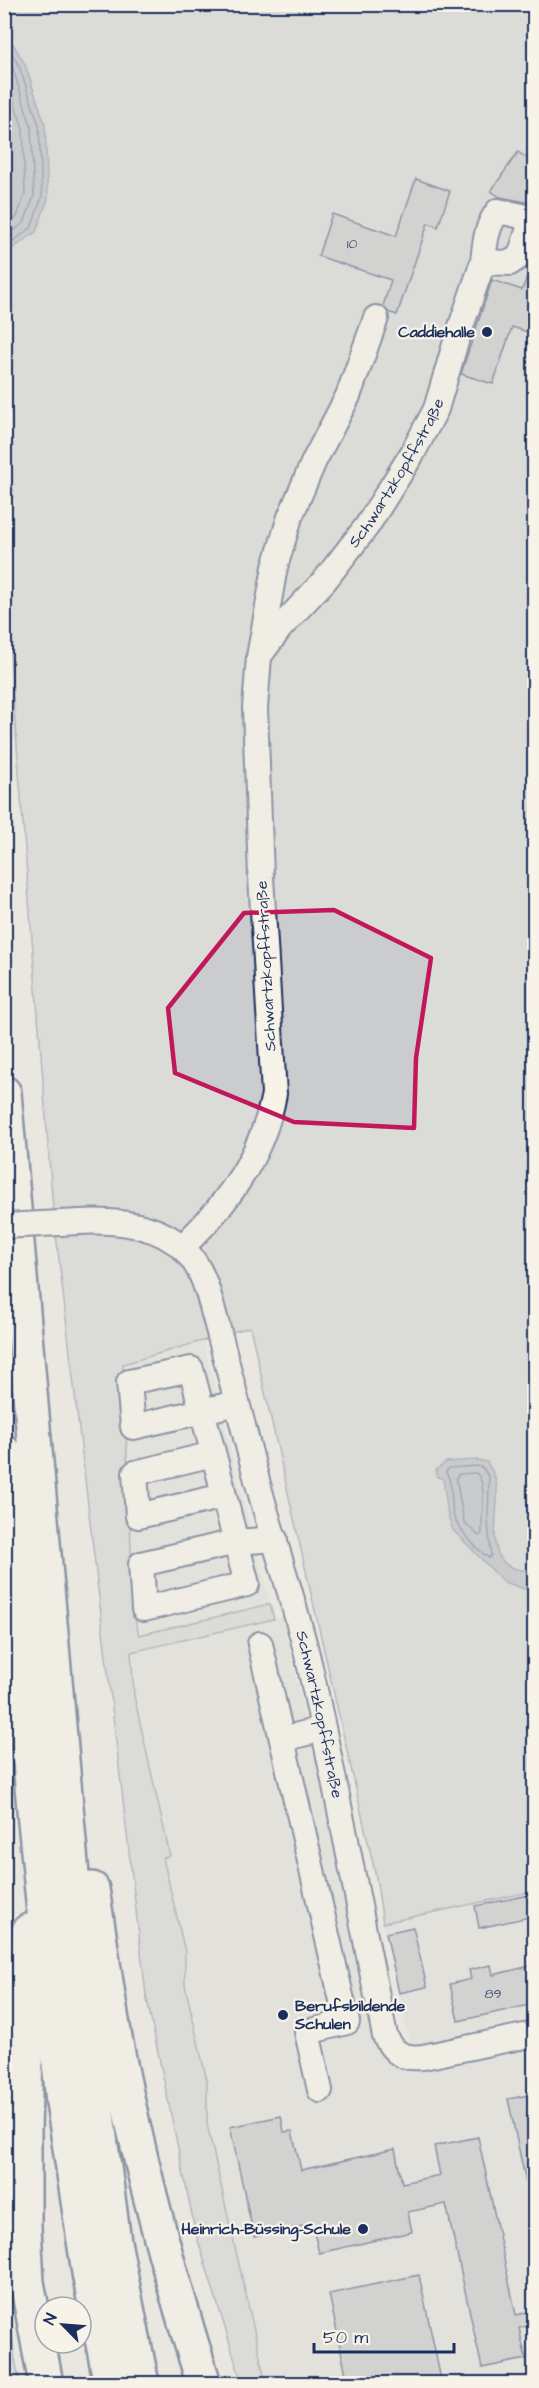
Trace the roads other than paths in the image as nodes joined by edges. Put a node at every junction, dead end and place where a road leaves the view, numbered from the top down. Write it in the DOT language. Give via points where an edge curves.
graph roads {
  1 [pos="483,262"];
  2 [pos="376,318"];
  3 [pos="259,657"];
  4 [pos="4,1094"];
  5 [pos="4,1226"];
  6 [pos="182,1247"];
  7 [pos="237,1403"];
  8 [pos="4,1452"];
  9 [pos="213,1454"];
  10 [pos="224,1496"];
  11 [pos="275,1539"];
  12 [pos="260,1644"];
  13 [pos="322,1729"];
  14 [pos="282,1739"];
  15 [pos="61,1757"];
  16 [pos="35,1821"];
  17 [pos="534,2034"];
  18 [pos="320,2090"];
  19 [pos="46,2384"];
  20 [pos="111,2384"];
  21 [pos="142,2384"];
  22 [pos="204,2384"];
  1 -- 3 [label="street, Schwartzkopffstraße" via="436,409 412,454 368,526"];
  2 -- 3 [label="street, Schwartzkopffstraße" via="348,396 290,517 275,567"];
  3 -- 6 [label="street, Schwartzkopffstraße" via="256,730 261,877 274,1094 270,1116 247,1167 215,1214"];
  4 -- 15 [label="highway"];
  5 -- 6 [label="street, Schwartzkopffstraße, bridge" via="118,1221 155,1230"];
  6 -- 7 [label="street, Schwartzkopffstraße" via="194,1260 204,1282"];
  7 -- 9 [label="street" via="202,1411"];
  7 -- 11 [label="street, Schwartzkopffstraße"];
  8 -- 16 [label="highway"];
  9 -- 10 [label="street"];
  9 -- 10 [label="street" via="135,1473 138,1516"];
  10 -- 11 [label="street" via="236,1542"];
  11 -- 13 [label="street, Schwartzkopffstraße" via="290,1586"];
  12 -- 14 [label="street"];
  13 -- 14 [label="street"];
  13 -- 17 [label="street, Schwartzkopffstraße" via="391,2050 409,2059 423,2058"];
  14 -- 18 [label="street" via="347,2022 307,2032"];
  15 -- 21 [label="highway" via="89,2059 114,2242"];
  15 -- 22 [label="highway" via="85,1839 115,2037 146,2180"];
  16 -- 19 [label="highway" via="28,1953 24,2227 27,2282"];
  16 -- 20 [label="highway" via="63,2102 89,2274"];
}
